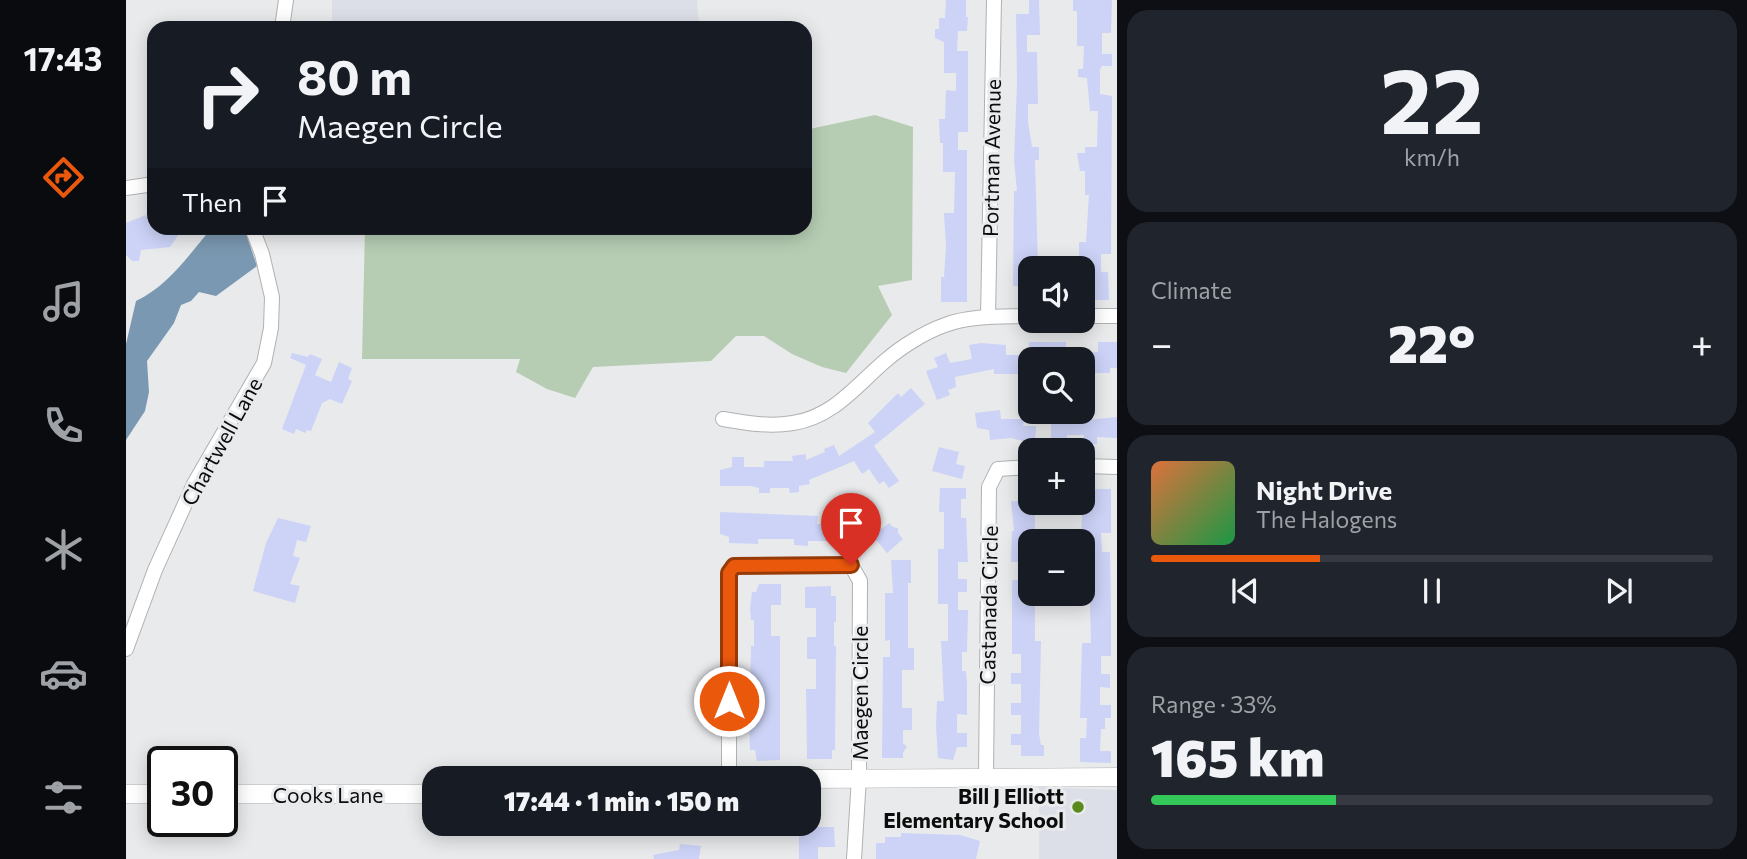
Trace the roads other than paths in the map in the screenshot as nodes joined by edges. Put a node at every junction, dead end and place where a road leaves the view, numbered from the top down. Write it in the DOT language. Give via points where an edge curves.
graph roads {
  1 [pos="286,0"];
  2 [pos="994,0"];
  3 [pos="283,21"];
  4 [pos="147,185"];
  5 [pos="126,188"];
  6 [pos="255,235"];
  7 [pos="1018,316"];
  8 [pos="1095,316"];
  9 [pos="1117,316"];
  10 [pos="988,317"];
  11 [pos="723,419"];
  12 [pos="1095,467"];
  13 [pos="1117,467"];
  14 [pos="1018,468"];
  15 [pos="126,649"];
  16 [pos="729,766"];
  17 [pos="986,776"];
  18 [pos="1117,777"];
  19 [pos="859,778"];
  20 [pos="821,779"];
  21 [pos="126,794"];
  22 [pos="147,794"];
  23 [pos="238,794"];
  24 [pos="422,794"];
  25 [pos="853,859"];
  1 -- 3 [label="street"];
  2 -- 10 [label="street, Portman Avenue"];
  4 -- 5 [label="street"];
  6 -- 15 [label="street, Chartwell Lane" via="272,297 264,363 194,484"];
  7 -- 10 [label="street"];
  8 -- 9 [label="street"];
  10 -- 11 [label="street" via="946,324 918,338 886,360 843,401 814,417 759,425"];
  12 -- 13 [label="street"];
  14 -- 17 [label="street, Castanada Circle" via="998,469 989,487"];
  16 -- 19 [label="street, Maegen Circle" via="729,573 734,566 851,565 860,581"];
  17 -- 18 [label="main road"];
  17 -- 19 [label="main road"];
  19 -- 20 [label="main road"];
  19 -- 25 [label="street"];
  21 -- 22 [label="main road"];
  23 -- 24 [label="main road, Cooks Lane"];
}
